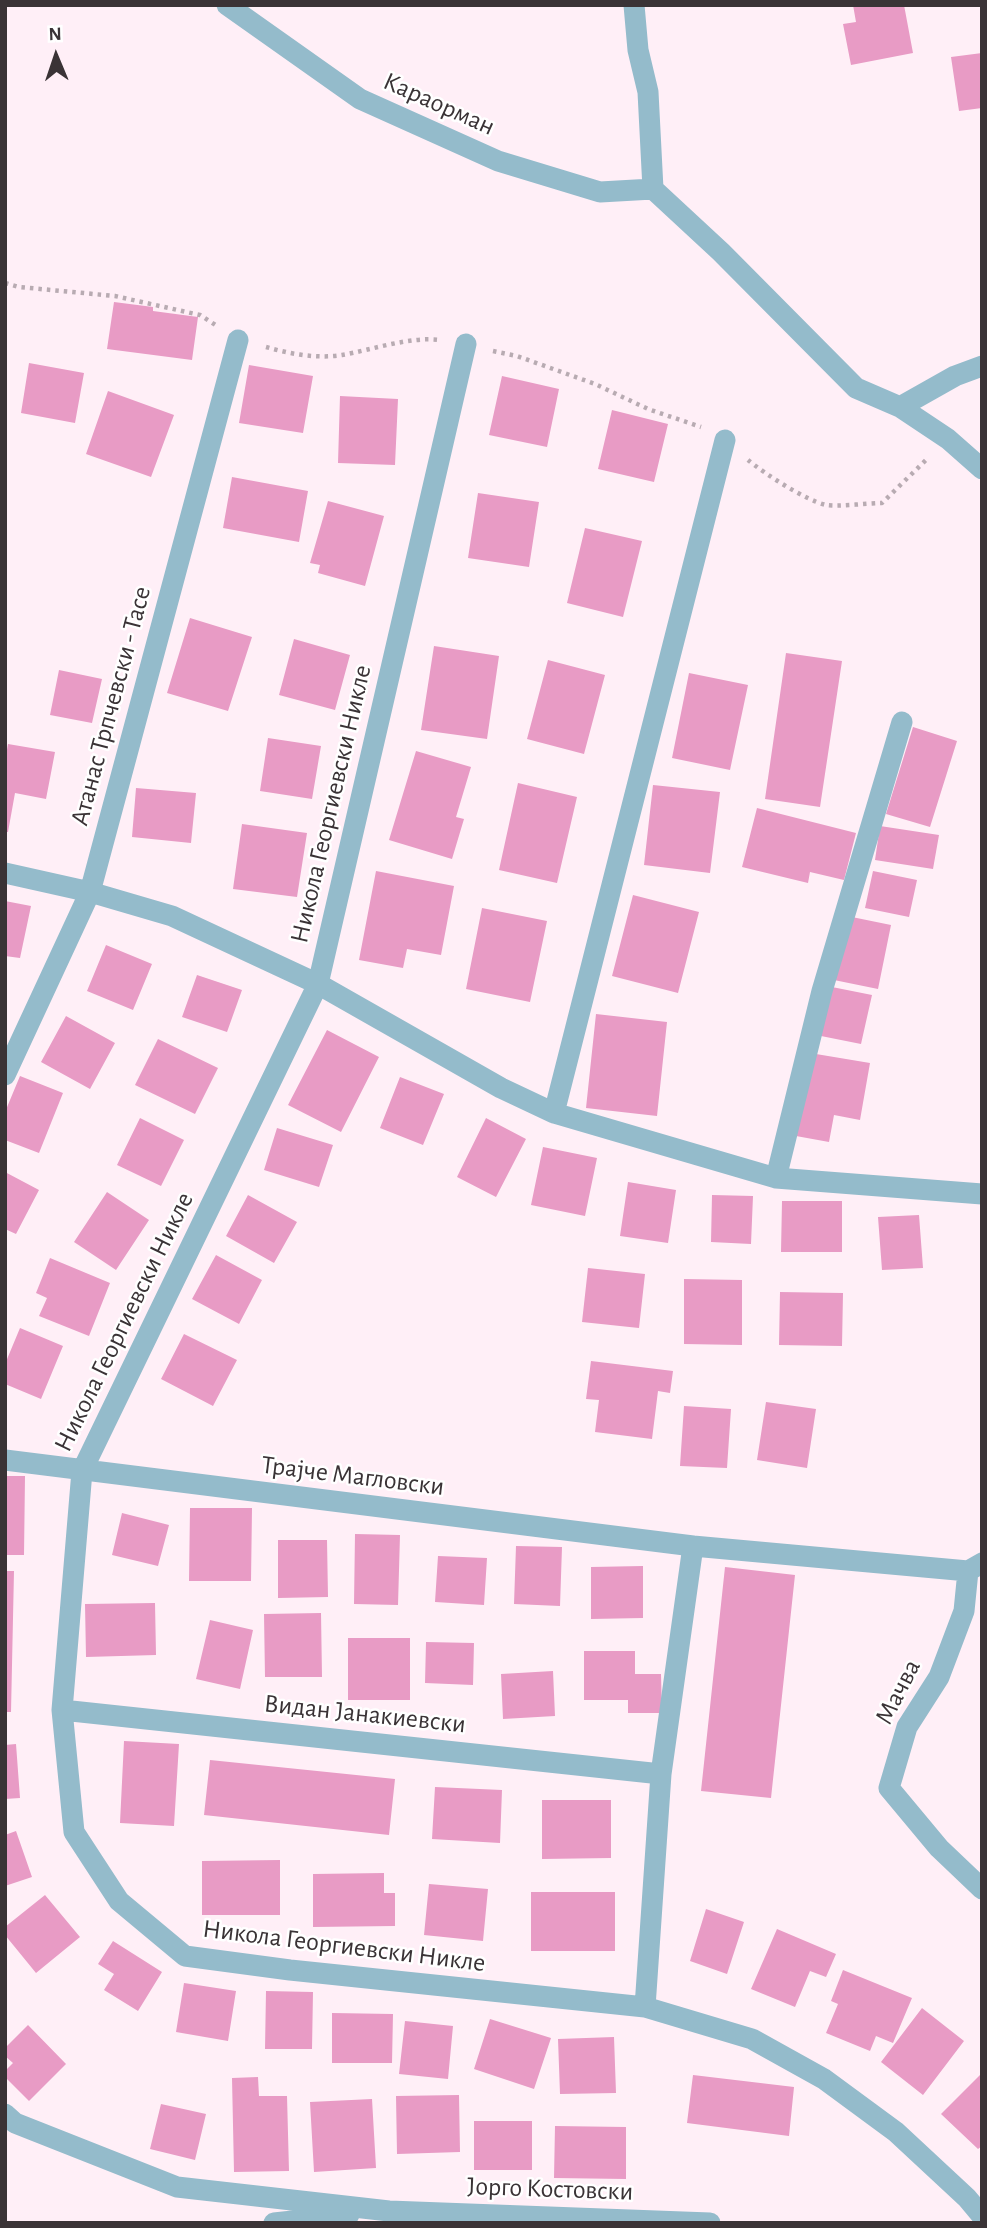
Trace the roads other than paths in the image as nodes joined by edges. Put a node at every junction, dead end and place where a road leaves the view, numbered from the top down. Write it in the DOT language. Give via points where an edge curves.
graph roads {
  1 [pos="228,5"];
  2 [pos="635,5"];
  3 [pos="653,189"];
  4 [pos="238,340"];
  5 [pos="466,344"];
  6 [pos="982,366"];
  7 [pos="900,407"];
  8 [pos="725,440"];
  9 [pos="982,469"];
  10 [pos="902,722"];
  11 [pos="5,873"];
  12 [pos="90,892"];
  13 [pos="318,984"];
  14 [pos="5,1075"];
  15 [pos="554,1113"];
  16 [pos="776,1178"];
  17 [pos="982,1194"];
  18 [pos="5,1460"];
  19 [pos="82,1471"];
  20 [pos="693,1546"];
  21 [pos="975,1567"];
  22 [pos="62,1710"];
  23 [pos="662,1774"];
  24 [pos="982,1889"];
  25 [pos="645,2007"];
  26 [pos="5,2114"];
  27 [pos="389,2211"];
  28 [pos="982,2216"];
  29 [pos="274,2223"];
  30 [pos="710,2223"];
  1 -- 3 [label="street, Караорман" via="360,99 498,161 600,192"];
  2 -- 3 [label="street" via="638,50 648,92"];
  3 -- 7 [label="street" via="856,388"];
  4 -- 12 [label="street, Атанас Трпчевски - Тасе"];
  5 -- 13 [label="street, Никола Георгиевски Никле"];
  6 -- 7 [label="street"];
  7 -- 9 [label="street"];
  8 -- 15 [label="street"];
  10 -- 16 [label="street" via="822,991"];
  11 -- 12 [label="street"];
  12 -- 13 [label="street" via="172,916"];
  12 -- 14 [label="street, Атанас Трпчевски - Тасе"];
  13 -- 15 [label="street" via="454,1063"];
  13 -- 19 [label="street, Никола Георгиевски Никле"];
  15 -- 16 [label="street"];
  16 -- 17 [label="street"];
  18 -- 19 [label="street, Трајче Магловски"];
  19 -- 20 [label="street, Трајче Магловски"];
  19 -- 22 [label="street, Никола Георгиевски Никле"];
  20 -- 21 [label="street, Трајче Магловски"];
  20 -- 23 [label="street"];
  21 -- 24 [label="street, Мачва" via="939,1677 907,1727 889,1788 939,1848"];
  22 -- 23 [label="street, Видан Јанакиевски"];
  22 -- 25 [label="street, Никола Георгиевски Никле" via="74,1832 119,1901 185,1956"];
  23 -- 25 [label="street"];
  25 -- 28 [label="street, Никола Георгиевски Никле" via="752,2039 824,2080 897,2132"];
  26 -- 27 [label="street" via="15,2123 177,2187"];
  27 -- 29 [label="street"];
  27 -- 30 [label="street, Јорго Костовски"];
}
